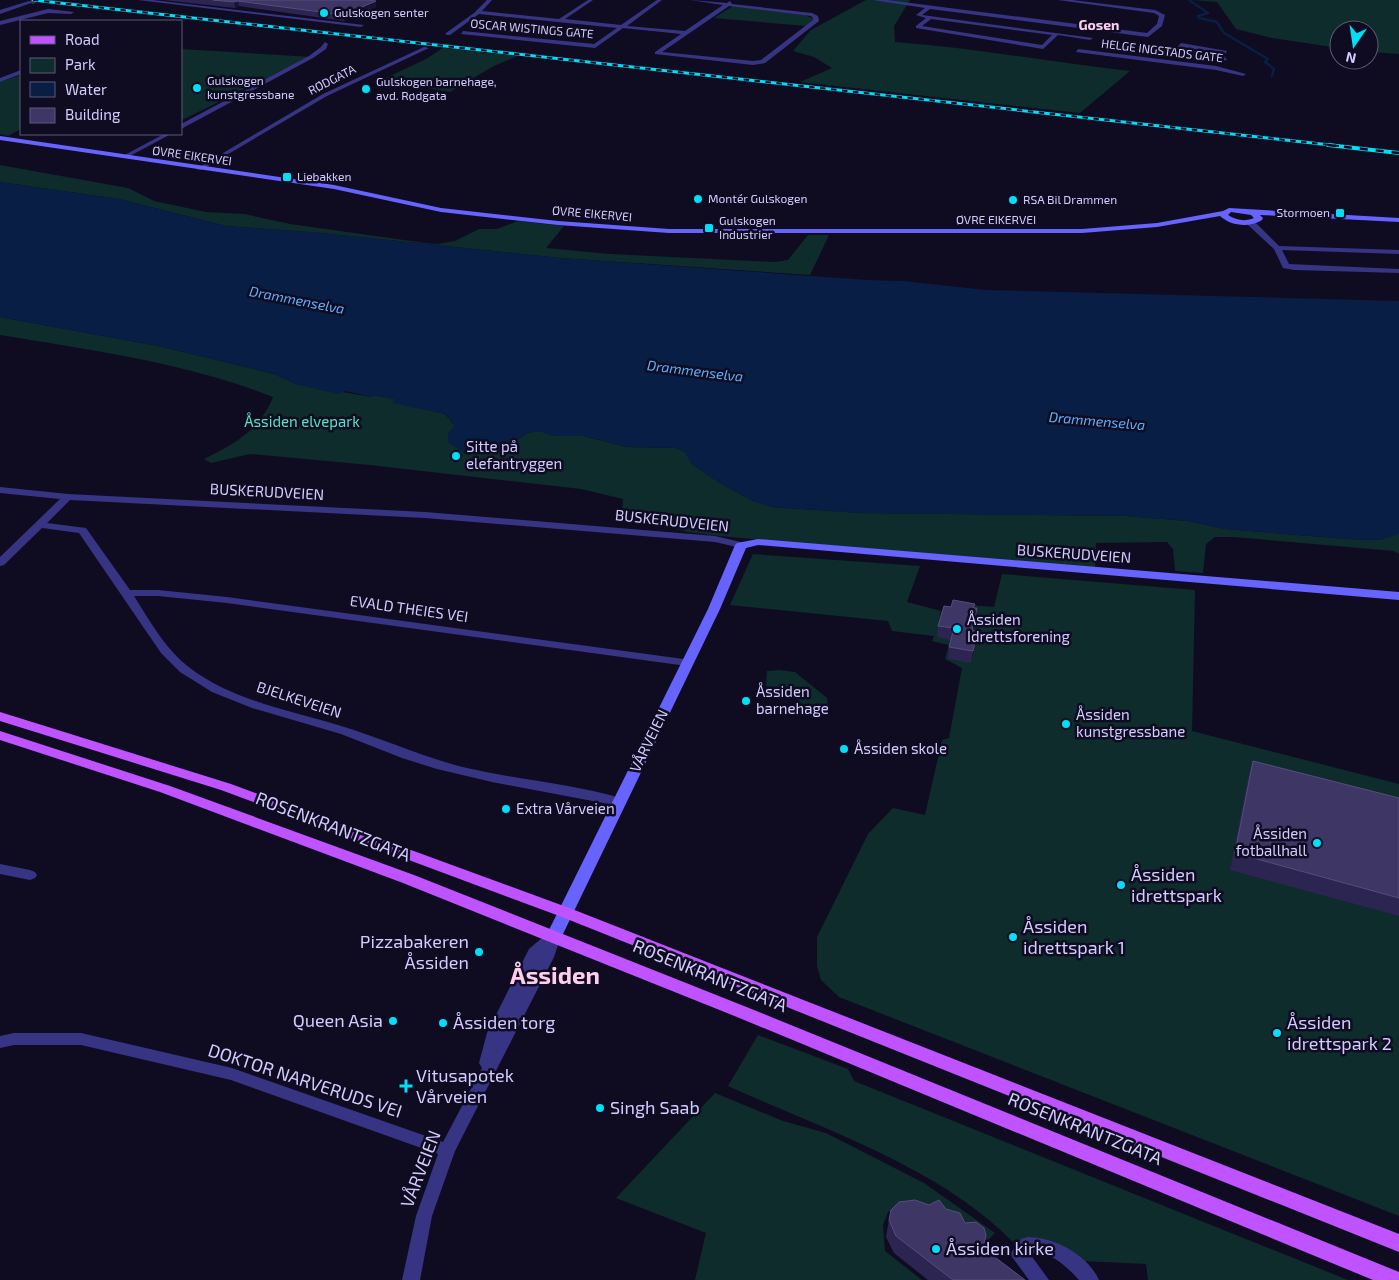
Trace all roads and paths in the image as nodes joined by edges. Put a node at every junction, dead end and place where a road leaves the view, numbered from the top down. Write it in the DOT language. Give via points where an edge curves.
graph roads {
  1 [pos="140,0"];
  2 [pos="490,0"];
  3 [pos="591,0"];
  4 [pos="660,0"];
  5 [pos="692,0"];
  6 [pos="736,0"];
  7 [pos="875,0"];
  8 [pos="1060,0"];
  9 [pos="31,2"];
  10 [pos="729,4"];
  11 [pos="928,8"];
  12 [pos="0,12"];
  13 [pos="72,12"];
  14 [pos="478,12"];
  15 [pos="929,18"];
  16 [pos="560,20"];
  17 [pos="0,23"];
  18 [pos="361,25"];
  19 [pos="624,27"];
  20 [pos="1097,29"];
  21 [pos="463,33"];
  22 [pos="448,34"];
  23 [pos="686,34"];
  24 [pos="1056,34"];
  25 [pos="1090,38"];
  26 [pos="324,44"];
  27 [pos="426,48"];
  28 [pos="1172,56"];
  29 [pos="1210,62"];
  30 [pos="20,70"];
  31 [pos="1244,74"];
  32 [pos="0,80"];
  33 [pos="182,125"];
  34 [pos="166,135"];
  35 [pos="0,138"];
  36 [pos="124,157"];
  37 [pos="199,168"];
  38 [pos="1250,212"];
  39 [pos="1223,213"];
  40 [pos="1293,214"];
  41 [pos="1259,218"];
  42 [pos="1399,220"];
  43 [pos="1188,221"];
  44 [pos="1232,221"];
  45 [pos="1250,222"];
  46 [pos="1277,248"];
  47 [pos="1399,252"];
  48 [pos="1399,271"];
  49 [pos="0,490"];
  50 [pos="68,497"];
  51 [pos="39,525"];
  52 [pos="741,545"];
  53 [pos="0,563"];
  54 [pos="126,593"];
  55 [pos="1399,596"];
  56 [pos="687,662"];
  57 [pos="0,716"];
  58 [pos="0,735"];
  59 [pos="619,802"];
  60 [pos="0,869"];
  61 [pos="30,875"];
  62 [pos="567,913"];
  63 [pos="554,936"];
  64 [pos="0,1042"];
  65 [pos="447,1150"];
  66 [pos="1399,1243"];
  67 [pos="411,1280"];
  68 [pos="1040,1280"];
  69 [pos="1090,1280"];
  70 [pos="1396,1280"];
  1 -- 18 [label="street"];
  2 -- 14 [label="street"];
  3 -- 16 [label="street"];
  4 -- 19 [label="street, OSCAR WISTINGS GATE"];
  5 -- 10 [label="street"];
  6 -- 10 [label="street"];
  7 -- 11 [label="street"];
  8 -- 20 [label="street" via="1162,15 1160,25 1148,35"];
  9 -- 12 [label="street"];
  10 -- 23 [label="street"];
  10 -- 23 [label="street" via="812,15 816,21 762,62 657,52"];
  11 -- 15 [label="street" via="919,14"];
  11 -- 20 [label="street"];
  13 -- 17 [label="street" via="48,11"];
  14 -- 16 [label="street"];
  14 -- 22 [label="street"];
  15 -- 24 [label="street"];
  15 -- 24 [label="street" via="918,27 1043,47"];
  16 -- 19 [label="street"];
  19 -- 21 [label="street, OSCAR WISTINGS GATE" via="595,46"];
  19 -- 23 [label="street"];
  20 -- 25 [label="street"];
  24 -- 25 [label="street"];
  25 -- 31 [label="street, HELGE INGSTADS GATE" via="1077,52"];
  26 -- 33 [label="street" via="324,48 311,57"];
  27 -- 37 [label="street, RØDGATA" via="325,95"];
  28 -- 29 [label="street, HELGE INGSTADS GATE" via="1181,45 1225,52 1221,56 1224,60"];
  30 -- 32 [label="street"];
  34 -- 36 [label="street"];
  35 -- 36 [label="main road, ØVRE EIKERVEI"];
  36 -- 37 [label="main road, ØVRE EIKERVEI"];
  37 -- 43 [label="main road, ØVRE EIKERVEI" via="334,187 441,210 652,230 1060,231 1109,230"];
  38 -- 39 [label="main road, ØVRE EIKERVEI" via="1234,210"];
  38 -- 40 [label="main road"];
  38 -- 41 [label="main road"];
  39 -- 43 [label="main road, ØVRE EIKERVEI"];
  39 -- 44 [label="main road"];
  40 -- 41 [label="main road"];
  40 -- 42 [label="main road"];
  41 -- 45 [label="main road"];
  43 -- 44 [label="main road, ØVRE EIKERVEI"];
  44 -- 45 [label="main road, ØVRE EIKERVEI"];
  45 -- 46 [label="street"];
  46 -- 47 [label="street"];
  46 -- 48 [label="street" via="1286,266 1294,268"];
  49 -- 50 [label="street, BUSKERUDVEIEN"];
  50 -- 51 [label="street"];
  50 -- 52 [label="street, BUSKERUDVEIEN" via="424,515 640,532 730,541"];
  51 -- 53 [label="street"];
  51 -- 54 [label="street, BJELKEVEIEN" via="82,530"];
  52 -- 55 [label="main road, BUSKERUDVEIEN" via="758,542"];
  52 -- 56 [label="main road, VÅRVEIEN"];
  54 -- 56 [label="street, EVALD THEIES VEI" via="227,600"];
  54 -- 59 [label="street, BJELKEVEIEN" via="164,649 186,670 215,687 260,706 338,729 417,759"];
  56 -- 59 [label="main road, VÅRVEIEN"];
  57 -- 62 [label="main road, ROSENKRANTZGATA" via="226,787"];
  58 -- 63 [label="main road, ROSENKRANTZGATA" via="208,803"];
  59 -- 62 [label="main road, VÅRVEIEN"];
  60 -- 61 [label="street"];
  62 -- 63 [label="main road, VÅRVEIEN"];
  62 -- 66 [label="main road, ROSENKRANTZGATA"];
  63 -- 65 [label="street, VÅRVEIEN" via="534,953 506,1008 495,1033 484,1076"];
  63 -- 70 [label="main road, ROSENKRANTZGATA"];
  64 -- 65 [label="street, DOKTOR NARVERUDS VEI" via="81,1039 232,1074"];
  65 -- 67 [label="street, VÅRVEIEN" via="424,1216"];
  68 -- 69 [label="street" via="1019,1254 1027,1245 1049,1248 1075,1263"];
}
